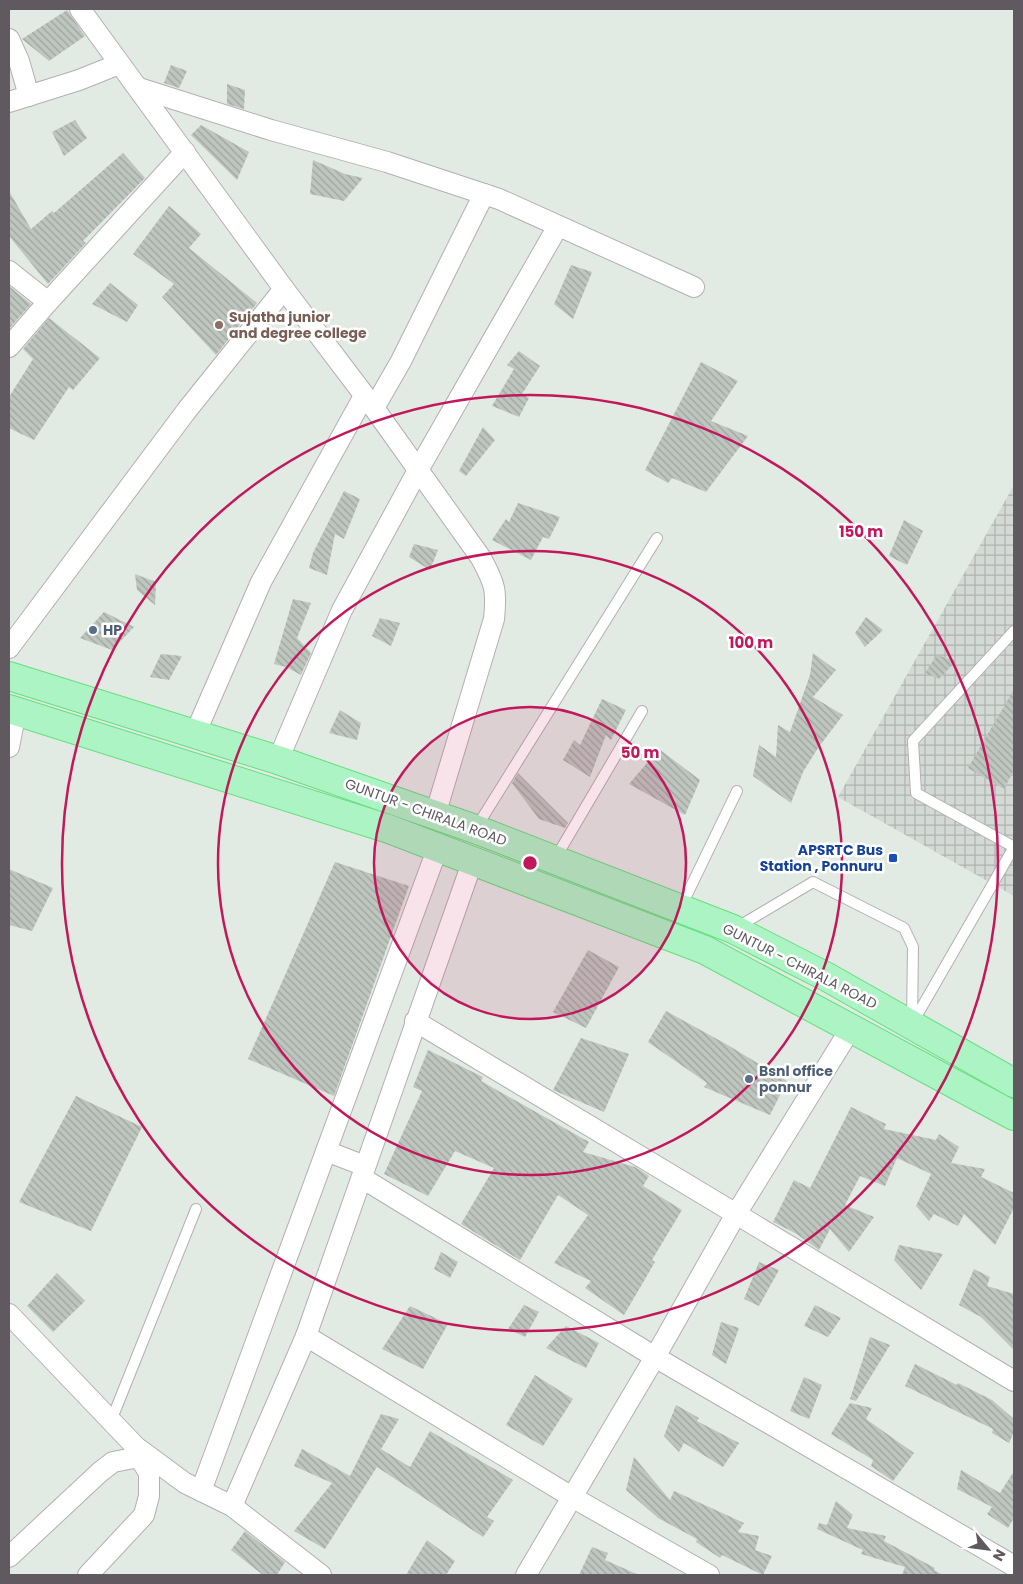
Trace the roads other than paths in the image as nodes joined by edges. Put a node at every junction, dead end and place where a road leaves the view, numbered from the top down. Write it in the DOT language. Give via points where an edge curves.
graph roads {
  1 [pos="80,9"];
  2 [pos="9,39"];
  3 [pos="118,64"];
  4 [pos="139,88"];
  5 [pos="29,96"];
  6 [pos="9,102"];
  7 [pos="185,152"];
  8 [pos="484,194"];
  9 [pos="558,226"];
  10 [pos="9,271"];
  11 [pos="694,287"];
  12 [pos="284,290"];
  13 [pos="48,302"];
  14 [pos="9,347"];
  15 [pos="369,402"];
  16 [pos="417,472"];
  17 [pos="656,538"];
  18 [pos="1014,631"];
  19 [pos="9,648"];
  20 [pos="9,676"];
  21 [pos="12,710"];
  22 [pos="642,711"];
  23 [pos="194,734"];
  24 [pos="9,747"];
  25 [pos="278,760"];
  26 [pos="737,791"];
  27 [pos="435,815"];
  28 [pos="475,829"];
  29 [pos="438,847"];
  30 [pos="1014,847"];
  31 [pos="554,859"];
  32 [pos="473,860"];
  33 [pos="680,908"];
  34 [pos="733,929"];
  35 [pos="415,1021"];
  36 [pos="912,1025"];
  37 [pos="851,1028"];
  38 [pos="1014,1083"];
  39 [pos="1014,1116"];
  40 [pos="326,1151"];
  41 [pos="364,1172"];
  42 [pos="196,1209"];
  43 [pos="736,1214"];
  44 [pos="9,1314"];
  45 [pos="306,1336"];
  46 [pos="655,1357"];
  47 [pos="1014,1381"];
  48 [pos="111,1421"];
  49 [pos="141,1459"];
  50 [pos="201,1491"];
  51 [pos="572,1497"];
  52 [pos="232,1506"];
  53 [pos="9,1557"];
  54 [pos="1010,1565"];
  55 [pos="88,1575"];
  56 [pos="320,1575"];
  57 [pos="526,1575"];
  58 [pos="708,1575"];
  1 -- 3 [label="street"];
  2 -- 5 [label="street"];
  3 -- 4 [label="street"];
  3 -- 5 [label="street"];
  4 -- 7 [label="street"];
  4 -- 8 [label="street"];
  5 -- 6 [label="street"];
  7 -- 12 [label="street"];
  7 -- 13 [label="street"];
  8 -- 9 [label="street"];
  8 -- 15 [label="street" via="401,361"];
  9 -- 11 [label="street"];
  9 -- 16 [label="street"];
  10 -- 13 [label="street"];
  12 -- 15 [label="street"];
  12 -- 19 [label="street" via="187,410"];
  13 -- 14 [label="street"];
  15 -- 16 [label="street"];
  15 -- 23 [label="street" via="261,582"];
  16 -- 25 [label="street" via="342,610"];
  16 -- 27 [label="street" via="481,558 497,596 494,619"];
  17 -- 28 [label="lane"];
  18 -- 30 [label="lane" via="913,742 916,793"];
  20 -- 23 [label="main road, GUNTUR - CHIRALA ROAD"];
  21 -- 24 [label="street"];
  21 -- 29 [label="main road, GUNTUR - CHIRALA ROAD"];
  22 -- 31 [label="lane"];
  23 -- 25 [label="main road, GUNTUR - CHIRALA ROAD"];
  25 -- 27 [label="main road, GUNTUR - CHIRALA ROAD"];
  26 -- 33 [label="lane"];
  27 -- 28 [label="main road, GUNTUR - CHIRALA ROAD"];
  28 -- 31 [label="main road, GUNTUR - CHIRALA ROAD"];
  29 -- 32 [label="main road, GUNTUR - CHIRALA ROAD"];
  29 -- 40 [label="street"];
  30 -- 36 [label="lane"];
  31 -- 33 [label="main road, GUNTUR - CHIRALA ROAD"];
  32 -- 35 [label="street"];
  32 -- 37 [label="main road, GUNTUR - CHIRALA ROAD" via="705,950"];
  33 -- 34 [label="main road, GUNTUR - CHIRALA ROAD"];
  34 -- 36 [label="main road, GUNTUR - CHIRALA ROAD"];
  34 -- 36 [label="lane" via="813,882 889,919 904,928 913,947"];
  35 -- 41 [label="street"];
  35 -- 43 [label="street"];
  36 -- 38 [label="main road, GUNTUR - CHIRALA ROAD"];
  37 -- 39 [label="main road, GUNTUR - CHIRALA ROAD"];
  37 -- 43 [label="street"];
  40 -- 41 [label="street"];
  40 -- 50 [label="street"];
  41 -- 45 [label="street"];
  41 -- 46 [label="street"];
  42 -- 48 [label="lane"];
  43 -- 46 [label="street"];
  43 -- 47 [label="street"];
  44 -- 48 [label="street"];
  45 -- 51 [label="street"];
  45 -- 52 [label="street"];
  46 -- 51 [label="street"];
  46 -- 54 [label="street"];
  48 -- 49 [label="street"];
  49 -- 50 [label="street"];
  49 -- 53 [label="street" via="124,1459 107,1467"];
  49 -- 55 [label="street" via="149,1496 144,1516"];
  50 -- 52 [label="street"];
  51 -- 57 [label="street"];
  51 -- 58 [label="street"];
  52 -- 56 [label="street"];
}
